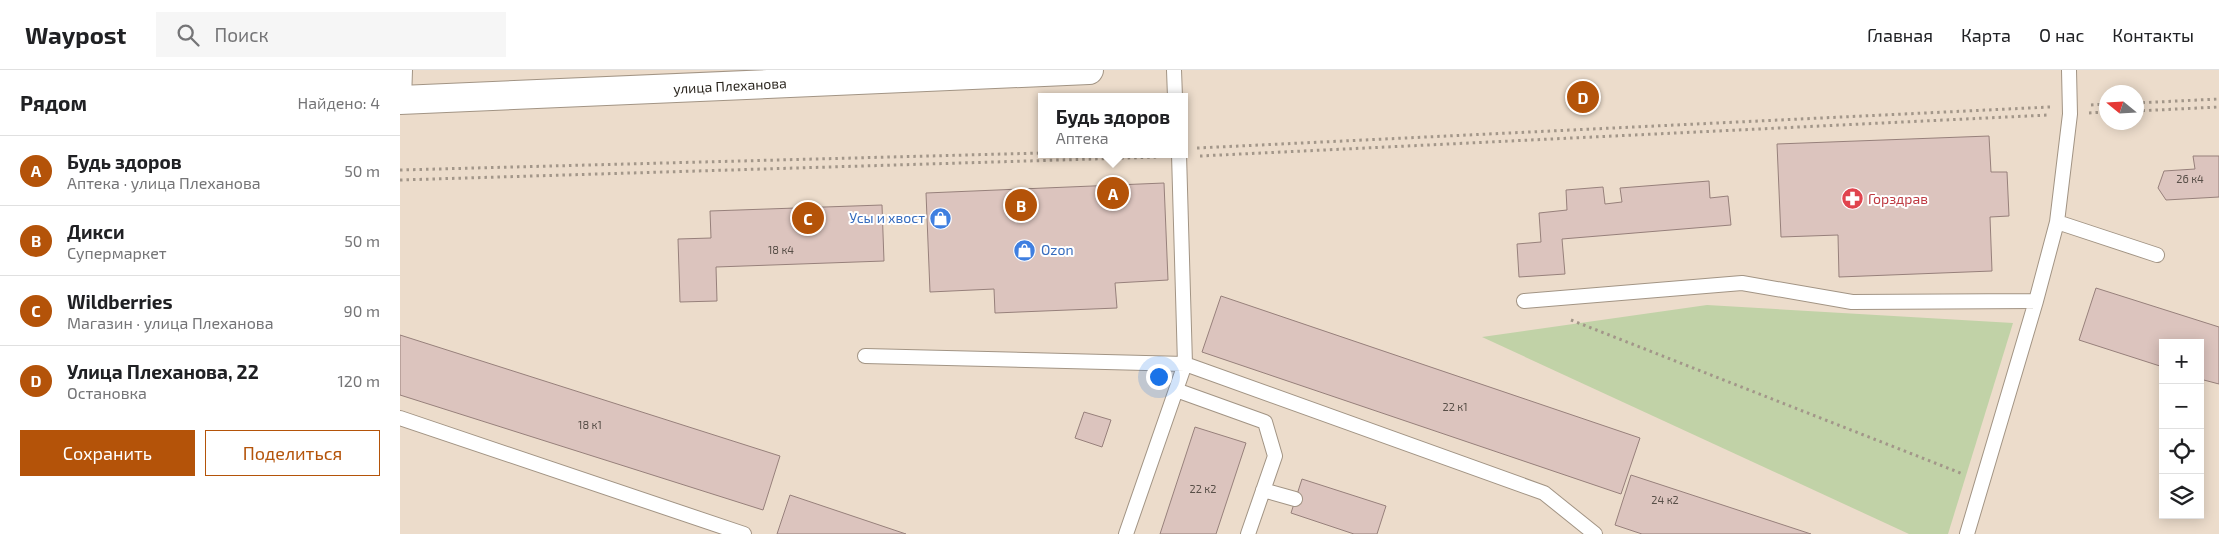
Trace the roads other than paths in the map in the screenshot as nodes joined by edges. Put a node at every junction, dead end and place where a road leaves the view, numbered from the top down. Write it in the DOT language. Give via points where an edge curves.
graph roads {
  1 [pos="405,70"];
  2 [pos="1089,70"];
  3 [pos="1174,70"];
  4 [pos="2069,70"];
  5 [pos="1175,93"];
  6 [pos="402,100"];
  7 [pos="1179,158"];
  8 [pos="2057,222"];
  9 [pos="2157,255"];
  10 [pos="1524,301"];
  11 [pos="2036,301"];
  12 [pos="865,356"];
  13 [pos="1185,364"];
  14 [pos="1176,390"];
  15 [pos="400,418"];
  16 [pos="1263,490"];
  17 [pos="1295,499"];
  18 [pos="744,534"];
  19 [pos="1126,534"];
  20 [pos="1248,534"];
  21 [pos="1595,534"];
  22 [pos="1968,534"];
  1 -- 6 [label="lane"];
  2 -- 6 [label="street, улица Плеханова"];
  3 -- 5 [label="lane"];
  4 -- 8 [label="lane" via="2069,110"];
  7 -- 13 [label="lane"];
  8 -- 9 [label="lane"];
  8 -- 11 [label="lane"];
  10 -- 11 [label="lane" via="1742,283 1852,302"];
  11 -- 22 [label="lane"];
  12 -- 13 [label="lane"];
  13 -- 14 [label="lane"];
  13 -- 21 [label="lane" via="1544,493"];
  14 -- 16 [label="lane" via="1264,422 1275,456"];
  14 -- 19 [label="lane"];
  15 -- 18 [label="lane"];
  16 -- 17 [label="lane"];
  16 -- 20 [label="lane"];
}
